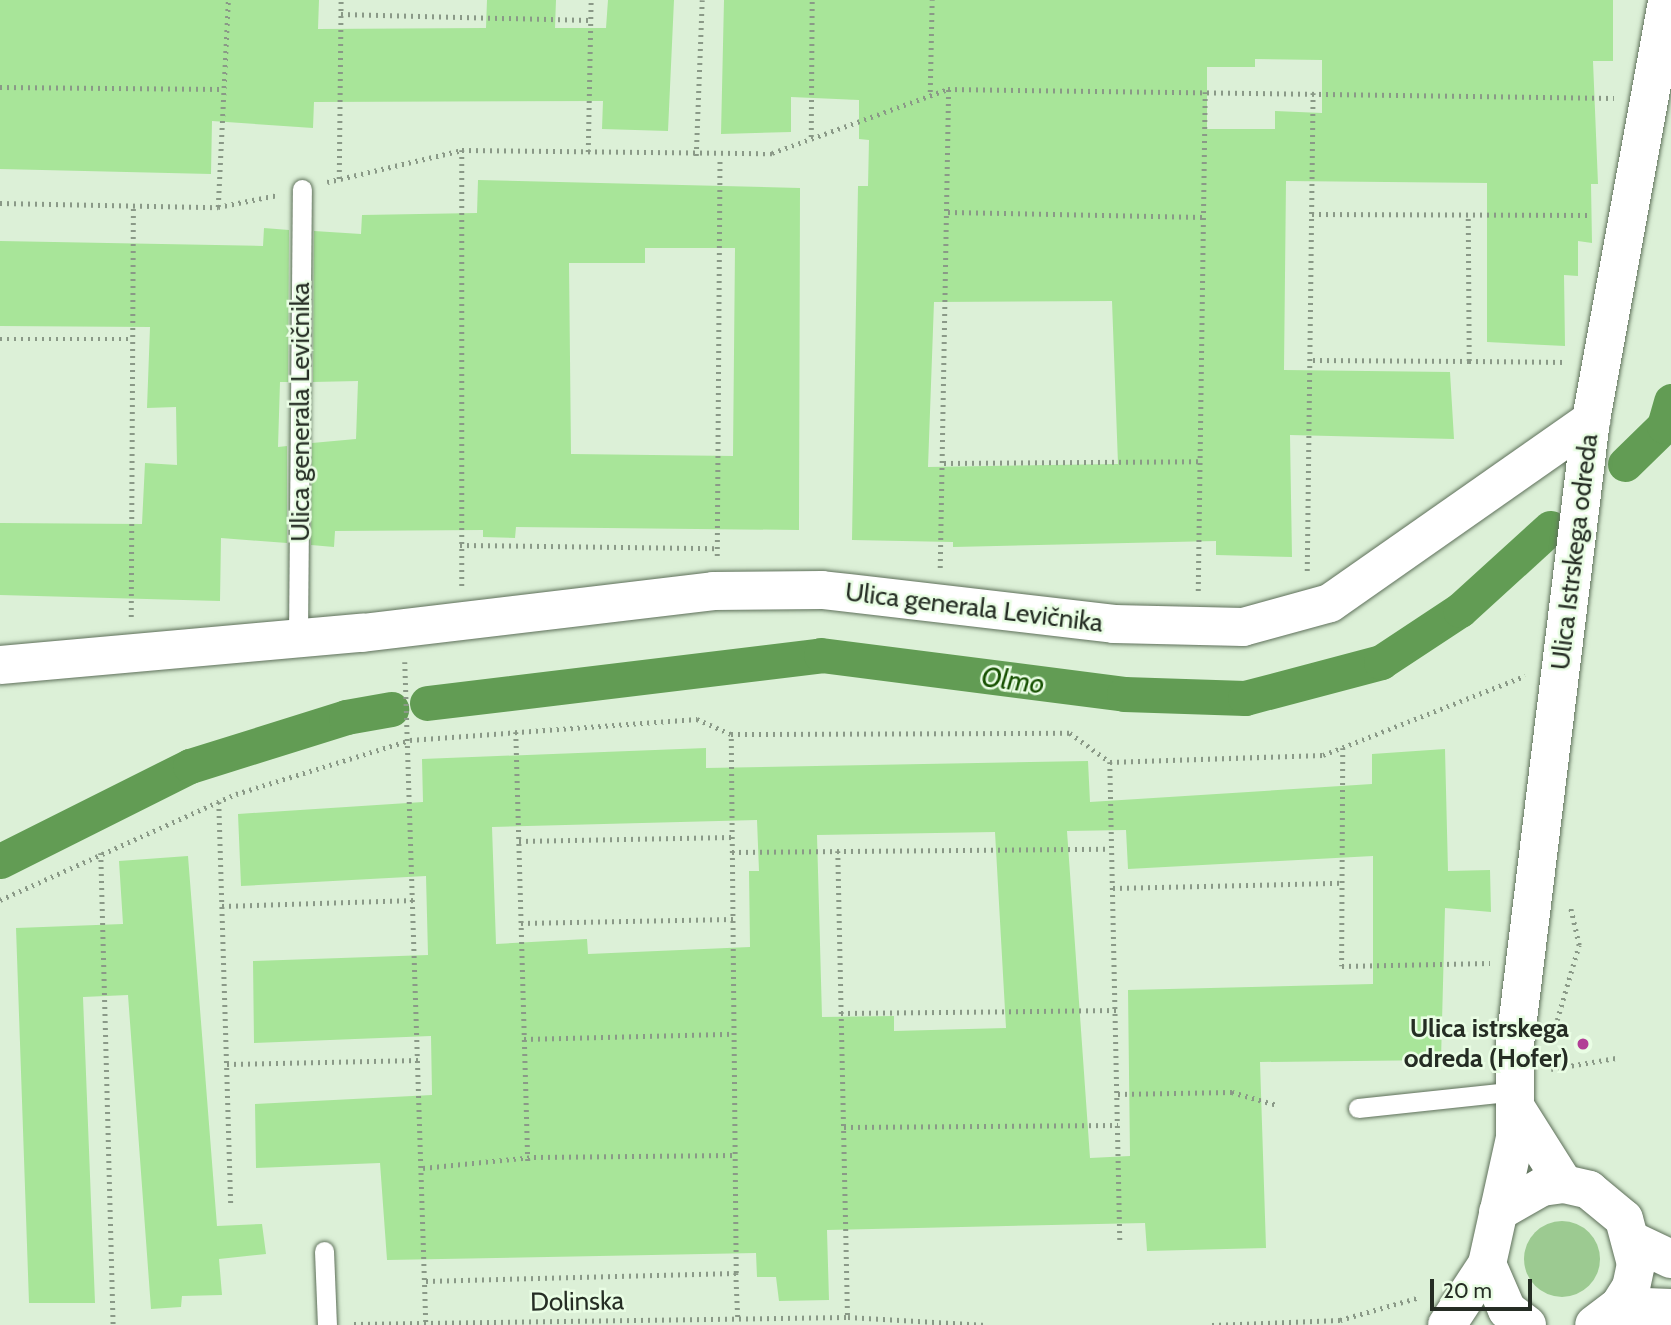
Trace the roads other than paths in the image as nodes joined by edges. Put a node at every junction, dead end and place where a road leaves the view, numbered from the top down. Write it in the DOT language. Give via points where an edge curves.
graph roads {
  1 [pos="1667,0"];
  2 [pos="302,189"];
  3 [pos="1591,420"];
  4 [pos="299,636"];
  5 [pos="0,665"];
  6 [pos="1516,1091"];
  7 [pos="1358,1108"];
  8 [pos="1564,1184"];
  9 [pos="1498,1212"];
  10 [pos="1633,1241"];
  11 [pos="324,1251"];
  12 [pos="1671,1259"];
  13 [pos="1487,1264"];
  14 [pos="1671,1308"];
  15 [pos="1606,1316"];
  16 [pos="327,1325"];
  17 [pos="1447,1325"];
  18 [pos="1527,1325"];
  1 -- 3 [label="street, Ulica Istrskega odreda"];
  2 -- 4 [label="lane, Ulica generala Levičnika"];
  3 -- 4 [label="street, Ulica generala Levičnika" via="1330,603 1243,627 1114,624 939,599 713,591"];
  3 -- 6 [label="street, Ulica Istrskega odreda" via="1525,963"];
  4 -- 5 [label="street, Ulica generala Levičnika"];
  6 -- 7 [label="lane"];
  6 -- 8 [label="street"];
  6 -- 9 [label="street"];
  8 -- 9 [label="street" via="1542,1187"];
  8 -- 10 [label="street" via="1609,1202"];
  9 -- 13 [label="street"];
  10 -- 12 [label="street"];
  10 -- 15 [label="street" via="1636,1264"];
  11 -- 16 [label="lane"];
  13 -- 17 [label="street"];
  13 -- 18 [label="street" via="1507,1310"];
  14 -- 15 [label="street"];
}
